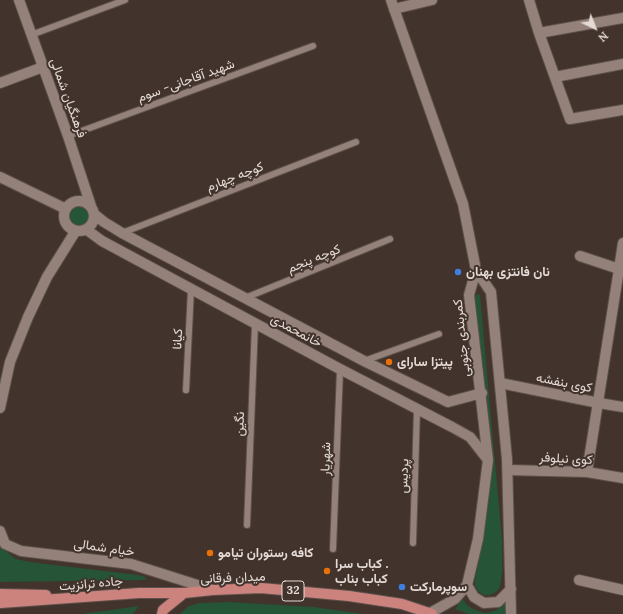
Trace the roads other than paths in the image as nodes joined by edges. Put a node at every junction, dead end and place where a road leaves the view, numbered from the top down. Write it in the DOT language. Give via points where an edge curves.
graph roads {
  1 [pos="19,0"];
  2 [pos="125,0"];
  3 [pos="432,0"];
  4 [pos="529,0"];
  5 [pos="392,4"];
  6 [pos="623,18"];
  7 [pos="539,33"];
  8 [pos="31,35"];
  9 [pos="313,46"];
  10 [pos="623,64"];
  11 [pos="43,67"];
  12 [pos="555,77"];
  13 [pos="0,83"];
  14 [pos="623,110"];
  15 [pos="68,136"];
  16 [pos="356,142"];
  17 [pos="0,177"];
  18 [pos="66,209"];
  19 [pos="93,210"];
  20 [pos="87,230"];
  21 [pos="75,232"];
  22 [pos="122,233"];
  23 [pos="390,239"];
  24 [pos="623,243"];
  25 [pos="580,256"];
  26 [pos="621,269"];
  27 [pos="476,270"];
  28 [pos="191,289"];
  29 [pos="245,298"];
  30 [pos="238,314"];
  31 [pos="255,324"];
  32 [pos="439,334"];
  33 [pos="364,361"];
  34 [pos="340,370"];
  35 [pos="500,383"];
  36 [pos="186,390"];
  37 [pos="482,393"];
  38 [pos="598,403"];
  39 [pos="623,407"];
  40 [pos="0,408"];
  41 [pos="417,409"];
  42 [pos="488,460"];
  43 [pos="508,470"];
  44 [pos="587,472"];
  45 [pos="623,478"];
  46 [pos="247,525"];
  47 [pos="0,531"];
  48 [pos="413,544"];
  49 [pos="333,548"];
  50 [pos="579,580"];
  51 [pos="467,585"];
  52 [pos="511,589"];
  53 [pos="213,590"];
  54 [pos="623,590"];
  55 [pos="184,593"];
  56 [pos="0,594"];
  57 [pos="78,598"];
  58 [pos="0,603"];
  59 [pos="162,614"];
  60 [pos="431,614"];
  61 [pos="511,614"];
  1 -- 8 [label="main road, فرهنگیان شمالی"];
  2 -- 8 [label="lane"];
  3 -- 5 [label="main road"];
  4 -- 7 [label="main road"];
  5 -- 27 [label="main road" via="463,204"];
  6 -- 7 [label="main road"];
  7 -- 12 [label="main road"];
  8 -- 11 [label="main road, فرهنگیان شمالی"];
  9 -- 15 [label="lane, شهید آقاجانی- سوم"];
  10 -- 12 [label="main road"];
  11 -- 13 [label="main road"];
  11 -- 15 [label="main road, فرهنگیان شمالی"];
  12 -- 14 [label="main road" via="570,119"];
  15 -- 19 [label="main road, فرهنگیان شمالی"];
  16 -- 22 [label="lane, کوچه چهارم"];
  17 -- 18 [label="main road"];
  18 -- 19 [label="main road" via="78,201 88,203"];
  18 -- 21 [label="main road" via="65,222"];
  19 -- 20 [label="main road" via="93,223"];
  19 -- 22 [label="main road, خانمحمدی" via="104,222"];
  20 -- 21 [label="main road"];
  20 -- 28 [label="main road, خانمحمدی" via="102,241"];
  21 -- 40 [label="main road" via="47,277 28,317 10,362"];
  22 -- 29 [label="main road, خانمحمدی"];
  23 -- 29 [label="lane, کوچه پنجم"];
  24 -- 26 [label="main road"];
  25 -- 26 [label="main road"];
  26 -- 38 [label="main road"];
  27 -- 35 [label="main road" via="491,292"];
  27 -- 37 [label="main road, کمربندی جنوبی" via="470,295"];
  28 -- 30 [label="main road, خانمحمدی"];
  28 -- 36 [label="lane, کیانا"];
  29 -- 30 [label="main road"];
  29 -- 33 [label="main road, خانمحمدی"];
  30 -- 31 [label="main road, خانمحمدی"];
  31 -- 34 [label="main road, خانمحمدی"];
  31 -- 46 [label="lane, نگین"];
  32 -- 33 [label="lane"];
  33 -- 37 [label="main road, خانمحمدی" via="448,402"];
  34 -- 41 [label="main road, خانمحمدی"];
  34 -- 49 [label="lane, شهریار"];
  35 -- 38 [label="main road, کوی بنفشه"];
  35 -- 43 [label="main road"];
  37 -- 42 [label="main road, کمربندی جنوبی"];
  38 -- 39 [label="main road, کوی بنفشه"];
  38 -- 44 [label="main road"];
  41 -- 42 [label="main road, خانمحمدی" via="470,437"];
  41 -- 48 [label="lane, پردیس"];
  42 -- 51 [label="main road, کمربندی جنوبی" via="478,539"];
  43 -- 44 [label="main road, کوی نیلوفر"];
  43 -- 52 [label="main road"];
  44 -- 45 [label="main road, کوی نیلوفر"];
  47 -- 53 [label="main road, خیام شمالی" via="5,544 21,551 132,564"];
  50 -- 54 [label="main road"];
  51 -- 52 [label="main road" via="474,597 484,604 498,602"];
  51 -- 60 [label="main road, کمربندی جنوبی" via="456,599"];
  52 -- 61 [label="main road"];
  53 -- 55 [label="main road, میدان فرقانی / 32"];
  53 -- 60 [label="main road, میدان فرقانی / 32" via="261,588 349,596 402,604"];
  55 -- 57 [label="main road, جاده ترانزیت / 32" via="139,593"];
  55 -- 59 [label="main road, میدان فرقانی" via="162,610"];
  56 -- 57 [label="main road"];
  57 -- 58 [label="main road, جاده ترانزیت / 32"];
}
